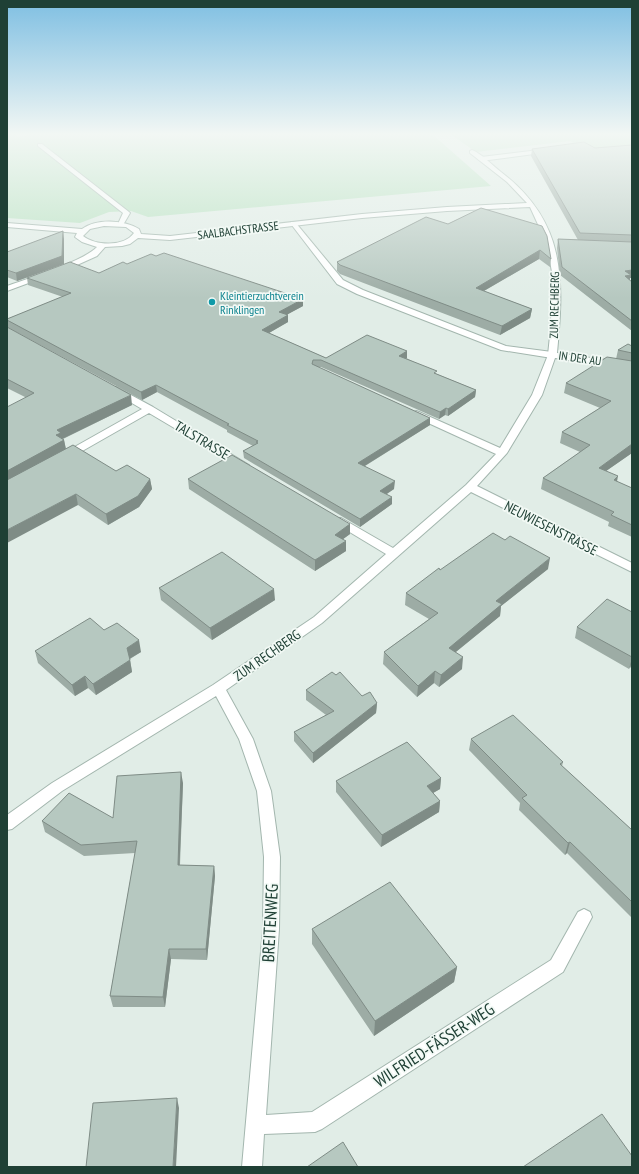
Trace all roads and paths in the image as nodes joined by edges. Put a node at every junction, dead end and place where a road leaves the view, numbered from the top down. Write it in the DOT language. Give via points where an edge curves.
graph roads {
  1 [pos="96,189"];
  2 [pos="516,189"];
  3 [pos="532,205"];
  4 [pos="293,223"];
  5 [pos="121,224"];
  6 [pos="7,225"];
  7 [pos="83,231"];
  8 [pos="136,236"];
  9 [pos="102,246"];
  10 [pos="7,288"];
  11 [pos="552,355"];
  12 [pos="632,367"];
  13 [pos="105,384"];
  14 [pos="150,409"];
  15 [pos="409,412"];
  16 [pos="502,453"];
  17 [pos="55,462"];
  18 [pos="254,471"];
  19 [pos="470,487"];
  20 [pos="328,515"];
  21 [pos="394,554"];
  22 [pos="632,568"];
  23 [pos="218,688"];
  24 [pos="7,824"];
  25 [pos="584,917"];
  26 [pos="255,1125"];
  27 [pos="252,1167"];
  1 -- 5 [label="street" via="127,213"];
  2 -- 3 [label="street, ZUM RECHBERG"];
  3 -- 4 [label="street, SAALBACHSTRASSE" via="452,208"];
  3 -- 11 [label="street, ZUM RECHBERG" via="555,244 555,326"];
  4 -- 8 [label="street, SAALBACHSTRASSE" via="170,238"];
  4 -- 11 [label="street, IN DER AU" via="340,282 504,348"];
  5 -- 7 [label="street" via="96,225"];
  5 -- 8 [label="street" via="136,230"];
  6 -- 7 [label="street"];
  7 -- 9 [label="street, SAALBACHSTRASSE" via="79,237 82,241"];
  8 -- 9 [label="street, SAALBACHSTRASSE" via="120,244"];
  9 -- 10 [label="street, SAALBACHSTRASSE" via="94,254 74,263"];
  11 -- 12 [label="street, IN DER AU"];
  11 -- 16 [label="street, ZUM RECHBERG" via="537,396"];
  13 -- 14 [label="street, TALSTRASSE"];
  14 -- 17 [label="street"];
  14 -- 18 [label="street, TALSTRASSE"];
  15 -- 16 [label="street"];
  16 -- 19 [label="street, ZUM RECHBERG"];
  19 -- 21 [label="street, ZUM RECHBERG"];
  19 -- 22 [label="street, NEUWIESENSTRASSE"];
  20 -- 21 [label="street"];
  21 -- 23 [label="street, ZUM RECHBERG" via="318,620"];
  23 -- 24 [label="street, ZUM RECHBERG" via="57,787"];
  23 -- 26 [label="street, BREITENWEG" via="246,739 264,791 272,857 271,929"];
  25 -- 26 [label="street, WILFRIED-FÄSSER-WEG" via="557,966 315,1122"];
  26 -- 27 [label="street, BREITENWEG"];
}
